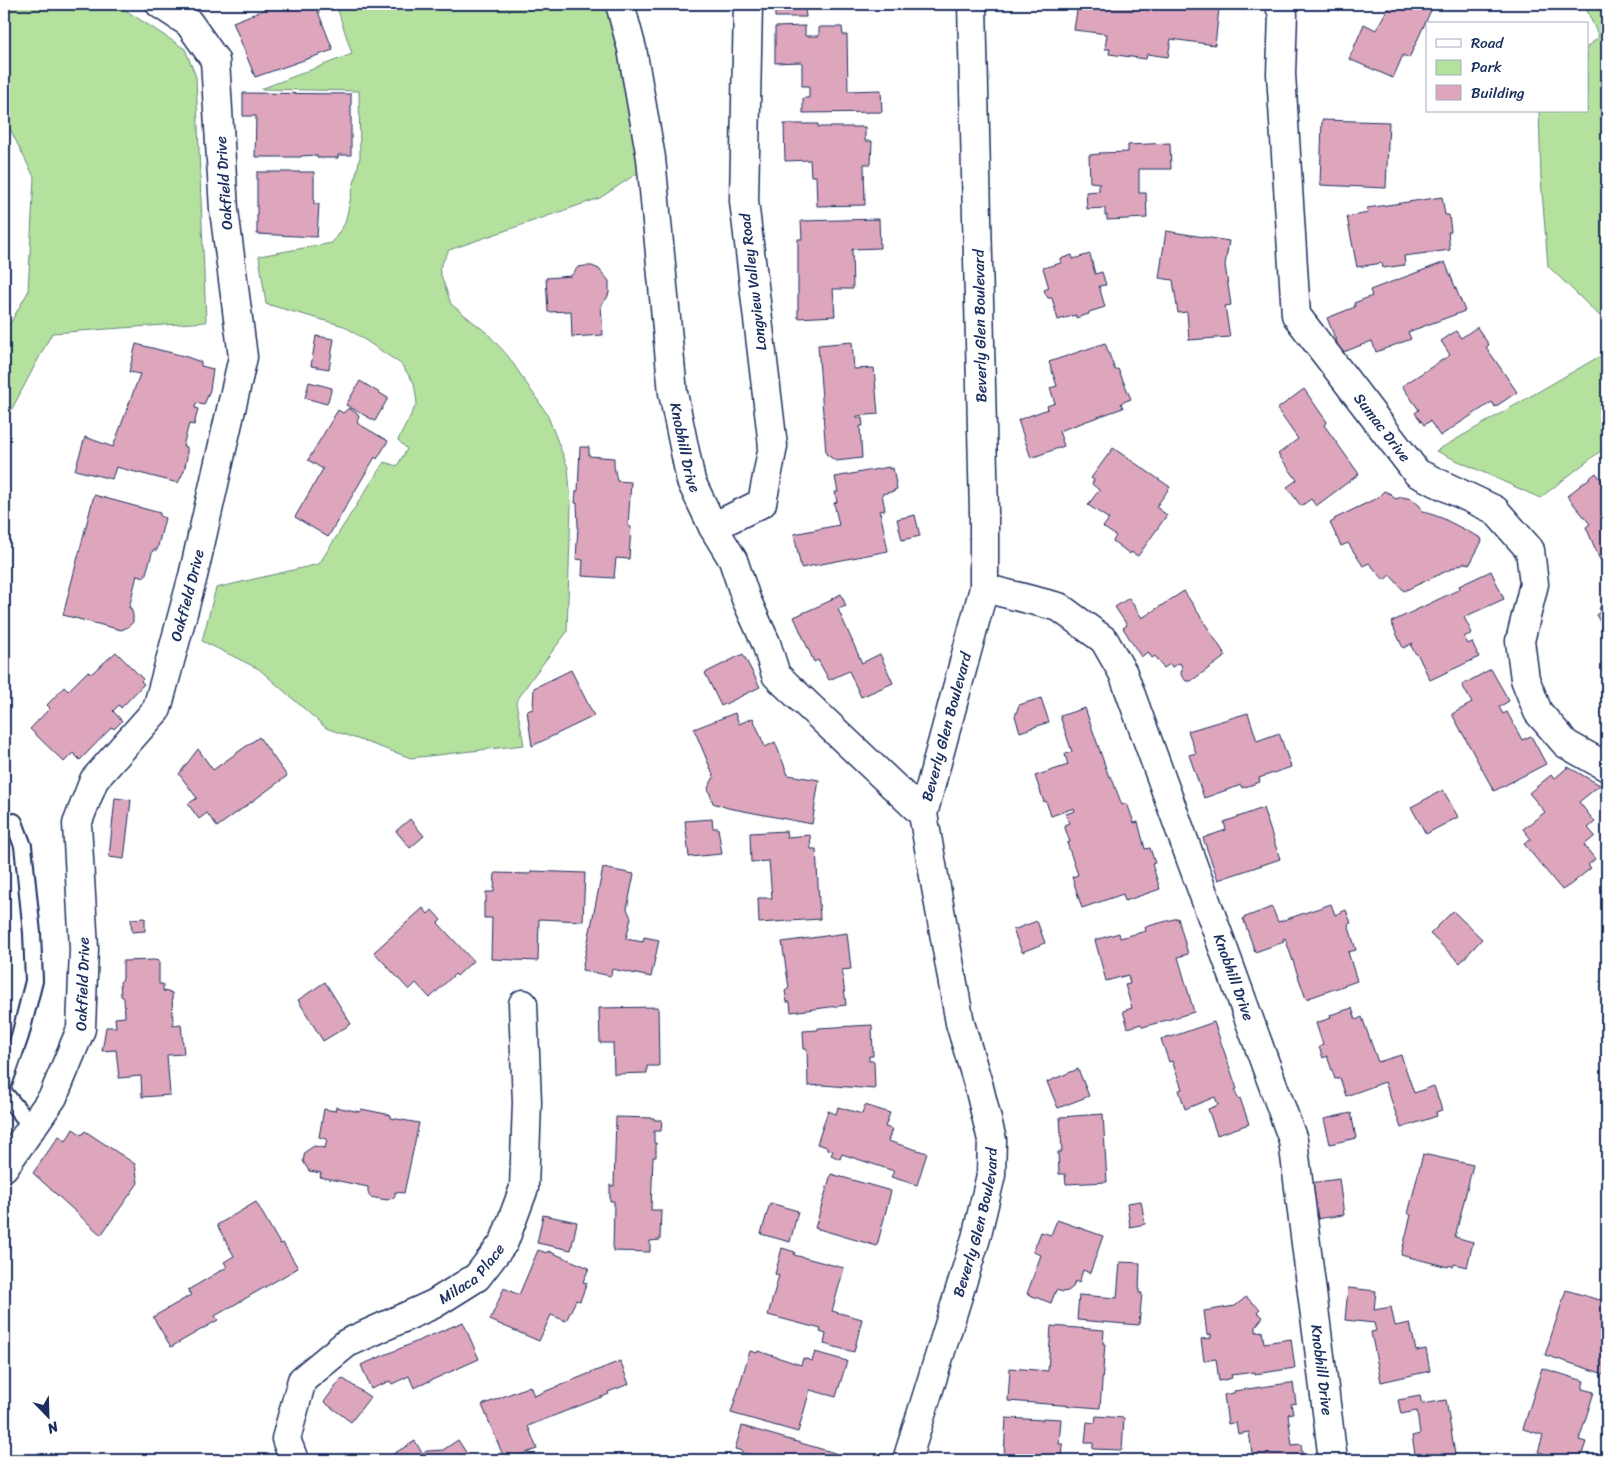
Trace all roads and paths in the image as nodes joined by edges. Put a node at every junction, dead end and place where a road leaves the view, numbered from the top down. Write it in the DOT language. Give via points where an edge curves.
graph roads {
  1 [pos="160,4"];
  2 [pos="620,4"];
  3 [pos="748,4"];
  4 [pos="972,4"];
  5 [pos="1279,4"];
  6 [pos="712,527"];
  7 [pos="984,588"];
  8 [pos="1607,767"];
  9 [pos="923,814"];
  10 [pos="14,822"];
  11 [pos="523,1004"];
  12 [pos="4,1082"];
  13 [pos="4,1093"];
  14 [pos="32,1127"];
  15 [pos="4,1167"];
  16 [pos="294,1460"];
  17 [pos="907,1460"];
  18 [pos="1333,1460"];
  1 -- 14 [label="street, Oakfield Drive" via="189,23 215,60 224,210 243,357 193,576 157,709 94,780 77,824 84,949 80,1029 53,1096"];
  2 -- 6 [label="street, Knobhill Drive" via="632,48 651,158 673,392 691,481"];
  3 -- 6 [label="street, Longview Valley Road" via="744,201 773,446 762,503"];
  4 -- 7 [label="street, Beverly Glen Boulevard"];
  5 -- 8 [label="street, Sumac Drive" via="1283,14 1281,74 1296,315 1417,473 1495,510 1530,550 1534,584 1520,640 1524,679 1538,712 1566,744"];
  6 -- 9 [label="street, Knobhill Drive" via="733,560 776,675"];
  7 -- 9 [label="street, Beverly Glen Boulevard"];
  7 -- 18 [label="street, Knobhill Drive" via="1059,607 1104,640 1123,673 1293,1140"];
  9 -- 17 [label="street, Beverly Glen Boulevard" via="960,1023 992,1140 992,1166 976,1238"];
  10 -- 12 [label="lane" via="23,846 34,981"];
  11 -- 16 [label="street, Milaca Place" via="527,1102 524,1188 504,1242 477,1276 434,1304 347,1344 302,1380 286,1439"];
  13 -- 14 [label="lane"];
  14 -- 15 [label="street, Oakfield Drive"];
}
